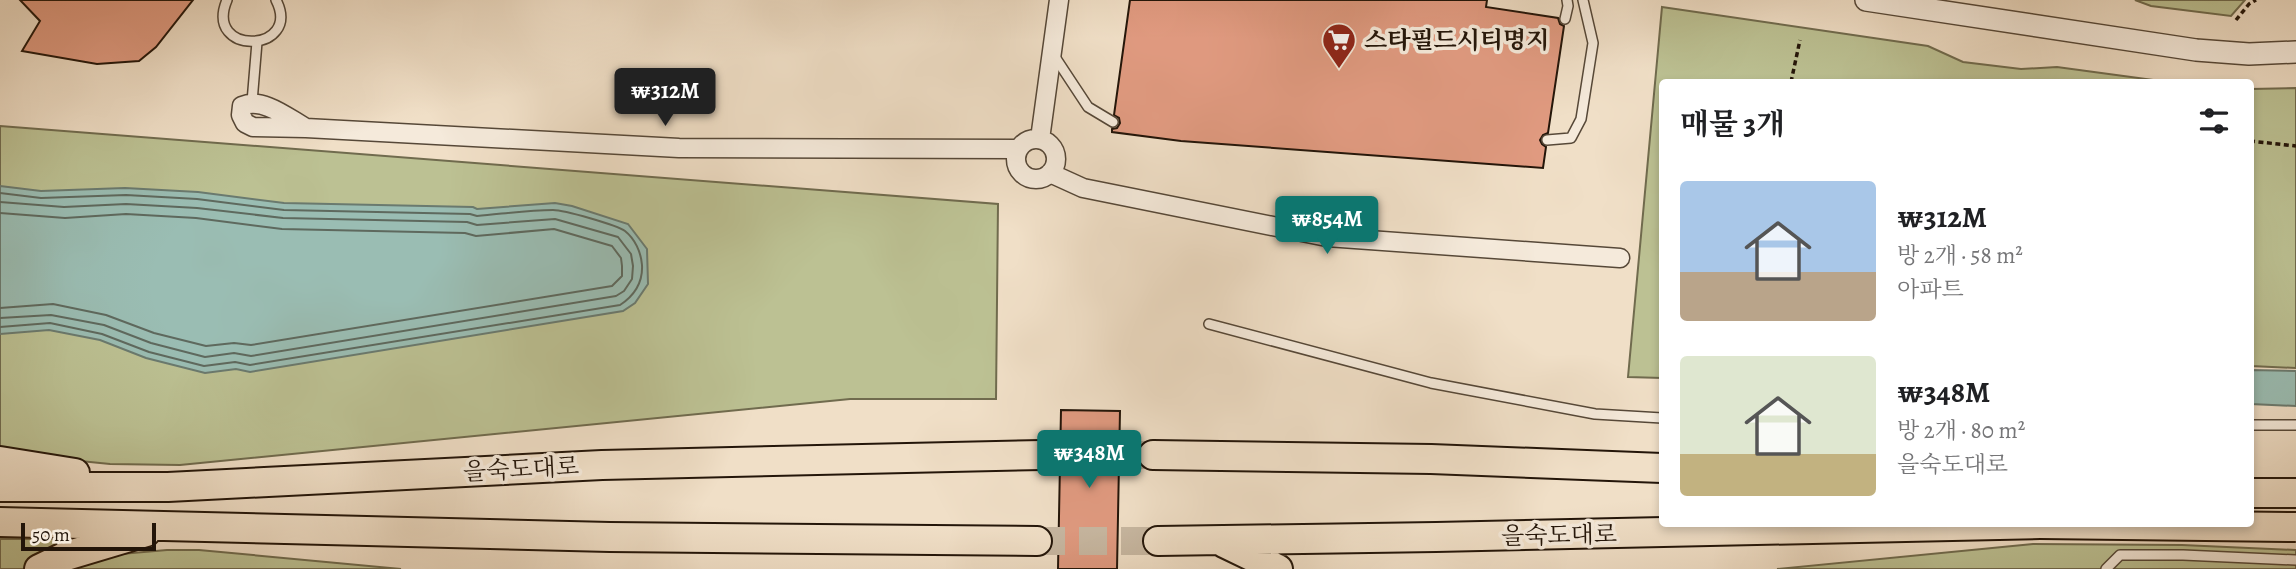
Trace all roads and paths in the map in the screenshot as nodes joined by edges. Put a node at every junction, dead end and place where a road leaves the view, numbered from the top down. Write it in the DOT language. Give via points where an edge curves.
graph roads {
  1 [pos="227,0"];
  2 [pos="276,0"];
  3 [pos="1059,0"];
  4 [pos="1566,0"];
  5 [pos="1583,0"];
  6 [pos="1866,0"];
  7 [pos="2256,0"];
  8 [pos="1564,19"];
  9 [pos="2235,20"];
  10 [pos="1800,40"];
  11 [pos="257,43"];
  12 [pos="2296,52"];
  13 [pos="1051,53"];
  14 [pos="1792,79"];
  15 [pos="252,102"];
  16 [pos="1114,122"];
  17 [pos="1040,139"];
  18 [pos="1548,140"];
  19 [pos="2254,141"];
  20 [pos="2296,146"];
  21 [pos="1019,149"];
  22 [pos="1050,173"];
  23 [pos="1620,258"];
  24 [pos="1209,324"];
  25 [pos="1659,418"];
  26 [pos="2254,425"];
  27 [pos="2296,425"];
  28 [pos="1042,455"];
  29 [pos="1153,455"];
  30 [pos="0,461"];
  31 [pos="1659,468"];
  32 [pos="0,487"];
  33 [pos="168,487"];
  34 [pos="2254,493"];
  35 [pos="2296,493"];
  36 [pos="0,522"];
  37 [pos="171,525"];
  38 [pos="1907,527"];
  39 [pos="2254,527"];
  40 [pos="2296,527"];
  41 [pos="1219,540"];
  42 [pos="1037,541"];
  43 [pos="1158,541"];
  44 [pos="2296,560"];
  45 [pos="39,569"];
  46 [pos="1278,569"];
  47 [pos="2106,569"];
  1 -- 11 [label="lane" via="223,10 226,27 240,40"];
  2 -- 11 [label="lane" via="279,25"];
  3 -- 13 [label="street"];
  4 -- 8 [label="lane"];
  5 -- 18 [label="lane" via="1593,43 1581,119 1571,138"];
  6 -- 12 [label="street" via="2196,50"];
  7 -- 9 [label="path"];
  10 -- 14 [label="path"];
  11 -- 15 [label="lane"];
  13 -- 16 [label="lane" via="1088,107"];
  13 -- 17 [label="street"];
  15 -- 21 [label="street" via="242,106 241,115 245,124 253,127 679,148"];
  17 -- 21 [label="street" via="1029,140"];
  17 -- 22 [label="street" via="1049,143 1056,155"];
  19 -- 20 [label="path"];
  21 -- 22 [label="street" via="1016,160 1026,176"];
  22 -- 23 [label="street" via="1083,188 1327,237"];
  24 -- 25 [label="lane" via="1431,383 1595,414"];
  26 -- 27 [label="lane"];
  28 -- 33 [label="highway, 을숙도대로" via="602,465"];
  29 -- 31 [label="highway"];
  30 -- 33 [label="highway"];
  32 -- 33 [label="highway, 을숙도대로"];
  34 -- 35 [label="highway"];
  36 -- 37 [label="highway"];
  37 -- 42 [label="highway" via="610,537"];
  37 -- 45 [label="highway" via="66,556"];
  38 -- 41 [label="highway, 을숙도대로"];
  39 -- 40 [label="highway, 을숙도대로, bridge"];
  41 -- 43 [label="highway, 을숙도대로"];
  41 -- 46 [label="highway"];
  44 -- 47 [label="lane" via="2120,552"];
}
